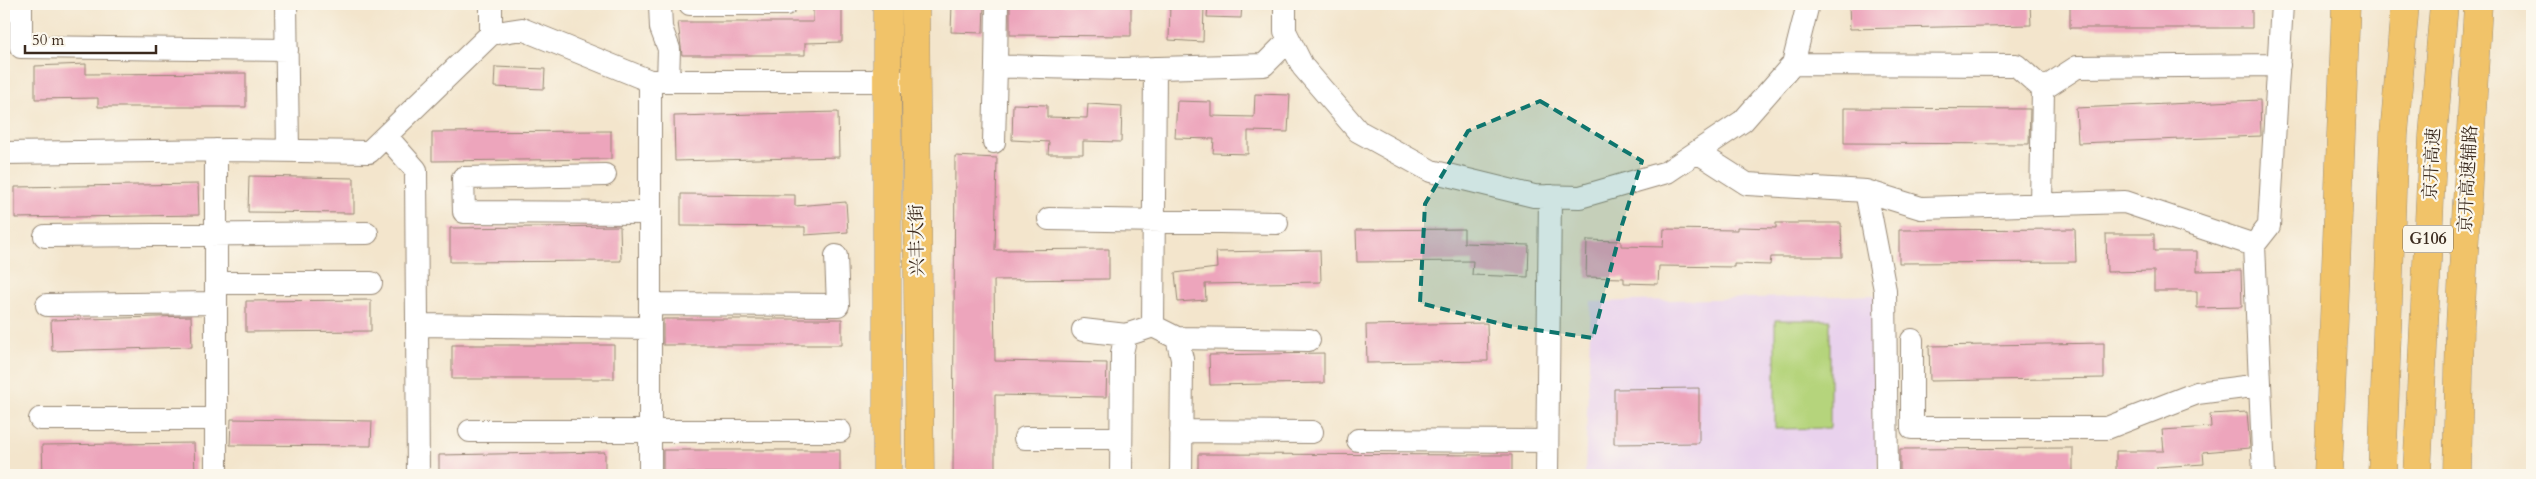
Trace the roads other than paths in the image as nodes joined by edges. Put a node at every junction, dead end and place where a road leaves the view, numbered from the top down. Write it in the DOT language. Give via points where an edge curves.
graph roads {
  1 [pos="21,4"];
  2 [pos="286,4"];
  3 [pos="491,4"];
  4 [pos="660,4"];
  5 [pos="690,4"];
  6 [pos="786,4"];
  7 [pos="887,4"];
  8 [pos="915,4"];
  9 [pos="997,4"];
  10 [pos="1285,4"];
  11 [pos="1808,4"];
  12 [pos="2282,4"];
  13 [pos="2346,4"];
  14 [pos="2405,4"];
  15 [pos="2444,4"];
  16 [pos="2478,4"];
  17 [pos="491,34"];
  18 [pos="1289,40"];
  19 [pos="287,50"];
  20 [pos="1793,64"];
  21 [pos="2279,65"];
  22 [pos="996,66"];
  23 [pos="1155,68"];
  24 [pos="659,81"];
  25 [pos="887,81"];
  26 [pos="915,81"];
  27 [pos="2043,89"];
  28 [pos="386,136"];
  29 [pos="994,142"];
  30 [pos="216,150"];
  31 [pos="288,151"];
  32 [pos="1697,152"];
  33 [pos="4,153"];
  34 [pos="605,175"];
  35 [pos="1866,191"];
  36 [pos="1550,196"];
  37 [pos="2041,204"];
  38 [pos="650,213"];
  39 [pos="1049,219"];
  40 [pos="1154,222"];
  41 [pos="1277,224"];
  42 [pos="367,232"];
  43 [pos="216,233"];
  44 [pos="45,236"];
  45 [pos="2254,245"];
  46 [pos="836,256"];
  47 [pos="370,283"];
  48 [pos="216,293"];
  49 [pos="650,304"];
  50 [pos="47,305"];
  51 [pos="417,325"];
  52 [pos="1154,326"];
  53 [pos="650,328"];
  54 [pos="1083,330"];
  55 [pos="1126,335"];
  56 [pos="1177,338"];
  57 [pos="1309,340"];
  58 [pos="1912,340"];
  59 [pos="2260,385"];
  60 [pos="40,418"];
  61 [pos="216,418"];
  62 [pos="650,430"];
  63 [pos="470,431"];
  64 [pos="840,431"];
  65 [pos="1181,431"];
  66 [pos="1312,432"];
  67 [pos="1025,438"];
  68 [pos="1121,438"];
  69 [pos="1358,440"];
  70 [pos="1547,441"];
  71 [pos="216,475"];
  72 [pos="418,475"];
  73 [pos="650,475"];
  74 [pos="887,475"];
  75 [pos="920,475"];
  76 [pos="1121,475"];
  77 [pos="1182,475"];
  78 [pos="1547,475"];
  79 [pos="1887,475"];
  80 [pos="2264,475"];
  81 [pos="2328,475"];
  82 [pos="2382,475"];
  83 [pos="2417,475"];
  84 [pos="2457,475"];
  1 -- 19 [label="street" via="21,47"];
  2 -- 19 [label="street"];
  3 -- 17 [label="street"];
  4 -- 24 [label="street" via="661,28 669,49"];
  5 -- 6 [label="street"];
  7 -- 25 [label="main road, 兴丰大街"];
  8 -- 26 [label="main road, 兴丰大街"];
  9 -- 22 [label="street"];
  10 -- 18 [label="street" via="1285,31"];
  11 -- 20 [label="street"];
  12 -- 21 [label="street"];
  13 -- 81 [label="main road"];
  14 -- 82 [label="main road, G106" via="2394,135"];
  15 -- 83 [label="main road, 京开高速 / G106" via="2433,136"];
  16 -- 84 [label="main road, 京开高速辅路" via="2460,325"];
  17 -- 24 [label="street" via="522,29"];
  17 -- 28 [label="street"];
  18 -- 23 [label="street" via="1264,65"];
  18 -- 36 [label="street" via="1303,67 1358,131 1431,171 1534,196"];
  19 -- 31 [label="street"];
  20 -- 27 [label="street" via="2016,65"];
  20 -- 32 [label="street" via="1744,121"];
  21 -- 27 [label="street" via="2077,67"];
  21 -- 45 [label="street" via="2269,226"];
  22 -- 23 [label="street"];
  22 -- 29 [label="street"];
  23 -- 40 [label="street"];
  24 -- 25 [label="street"];
  24 -- 38 [label="street"];
  25 -- 26 [label="street"];
  25 -- 74 [label="main road, 兴丰大街"];
  26 -- 75 [label="main road, 兴丰大街"];
  27 -- 37 [label="street"];
  28 -- 31 [label="street" via="369,152"];
  28 -- 51 [label="street" via="416,170"];
  30 -- 31 [label="street"];
  30 -- 33 [label="street"];
  30 -- 43 [label="street"];
  32 -- 35 [label="street" via="1747,184"];
  32 -- 36 [label="street" via="1667,172 1580,197"];
  34 -- 38 [label="street" via="463,178 464,212"];
  35 -- 37 [label="street" via="1922,208"];
  35 -- 79 [label="street" via="1885,290"];
  36 -- 70 [label="street"];
  37 -- 45 [label="street" via="2125,202"];
  38 -- 49 [label="street"];
  39 -- 40 [label="street"];
  40 -- 41 [label="street"];
  40 -- 52 [label="street"];
  42 -- 43 [label="street"];
  43 -- 44 [label="street"];
  43 -- 48 [label="street"];
  45 -- 59 [label="street"];
  46 -- 49 [label="street" via="838,305"];
  47 -- 48 [label="street"];
  48 -- 50 [label="street"];
  48 -- 61 [label="street"];
  49 -- 53 [label="street"];
  51 -- 53 [label="street"];
  51 -- 72 [label="street"];
  52 -- 55 [label="street"];
  52 -- 56 [label="street"];
  53 -- 62 [label="street"];
  54 -- 55 [label="street"];
  55 -- 68 [label="street" via="1122,353"];
  56 -- 57 [label="street"];
  56 -- 65 [label="street" via="1182,359"];
  58 -- 59 [label="street" via="1912,428 2107,428 2197,392"];
  59 -- 80 [label="street"];
  60 -- 61 [label="street"];
  61 -- 71 [label="street"];
  62 -- 63 [label="street"];
  62 -- 64 [label="street"];
  62 -- 73 [label="street"];
  65 -- 66 [label="street"];
  65 -- 77 [label="street"];
  67 -- 68 [label="street"];
  68 -- 76 [label="street"];
  69 -- 70 [label="street"];
  70 -- 78 [label="street"];
}
